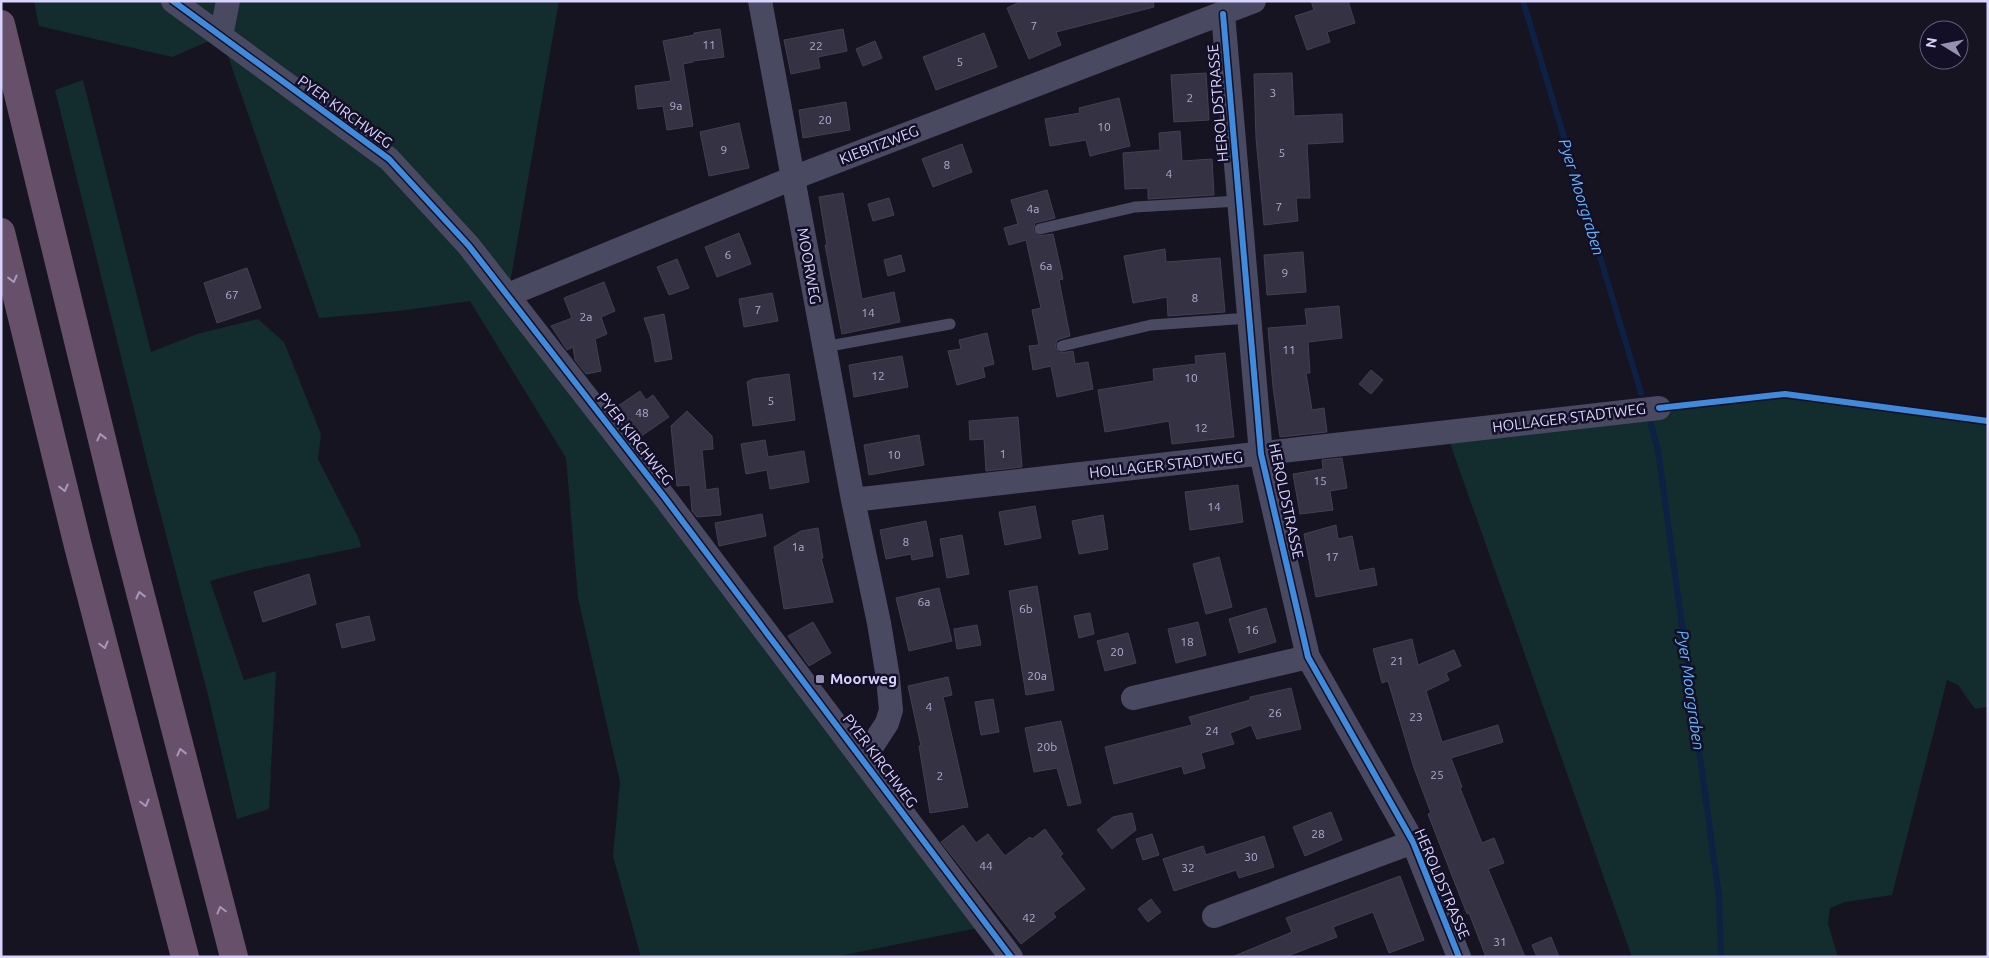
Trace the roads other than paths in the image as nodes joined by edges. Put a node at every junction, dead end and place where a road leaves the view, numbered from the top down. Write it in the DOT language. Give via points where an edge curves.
graph roads {
  1 [pos="172,1"];
  2 [pos="228,1"];
  3 [pos="760,1"];
  4 [pos="1254,1"];
  5 [pos="1216,11"];
  6 [pos="1,24"];
  7 [pos="220,36"];
  8 [pos="793,178"];
  9 [pos="1239,200"];
  10 [pos="1040,229"];
  11 [pos="1,232"];
  12 [pos="508,295"];
  13 [pos="1249,318"];
  14 [pos="950,324"];
  15 [pos="1062,346"];
  16 [pos="824,347"];
  17 [pos="1659,408"];
  18 [pos="1260,454"];
  19 [pos="853,500"];
  20 [pos="1308,656"];
  21 [pos="1133,698"];
  22 [pos="863,760"];
  23 [pos="1413,842"];
  24 [pos="1214,916"];
  25 [pos="185,957"];
  26 [pos="234,957"];
  27 [pos="1010,957"];
  28 [pos="1459,957"];
  1 -- 7 [label="street, PYER KIRCHWEG"];
  2 -- 7 [label="street"];
  3 -- 8 [label="street, MOORWEG"];
  4 -- 5 [label="street, KIEBITZWEG"];
  5 -- 8 [label="street, KIEBITZWEG"];
  5 -- 9 [label="street, HEROLDSTRASSE"];
  26 -- 6 [label="highway, one-way" via="120,515"];
  7 -- 12 [label="street, PYER KIRCHWEG" via="389,159 469,246"];
  8 -- 12 [label="street, KIEBITZWEG"];
  8 -- 16 [label="street, MOORWEG"];
  9 -- 10 [label="lane" via="1135,208"];
  9 -- 13 [label="street, HEROLDSTRASSE"];
  11 -- 25 [label="highway, one-way" via="78,546"];
  12 -- 22 [label="street, PYER KIRCHWEG"];
  13 -- 15 [label="lane" via="1151,325"];
  13 -- 18 [label="street, HEROLDSTRASSE"];
  14 -- 16 [label="lane"];
  16 -- 19 [label="street, MOORWEG"];
  17 -- 18 [label="street, HOLLAGER STADTWEG"];
  18 -- 19 [label="street, HOLLAGER STADTWEG"];
  18 -- 20 [label="street, HEROLDSTRASSE"];
  19 -- 22 [label="street, MOORWEG" via="879,623 892,710"];
  20 -- 21 [label="street"];
  20 -- 23 [label="street, HEROLDSTRASSE"];
  22 -- 27 [label="street, PYER KIRCHWEG"];
  23 -- 24 [label="street, HEROLDSTRASSE"];
  23 -- 28 [label="street, HEROLDSTRASSE"];
}
